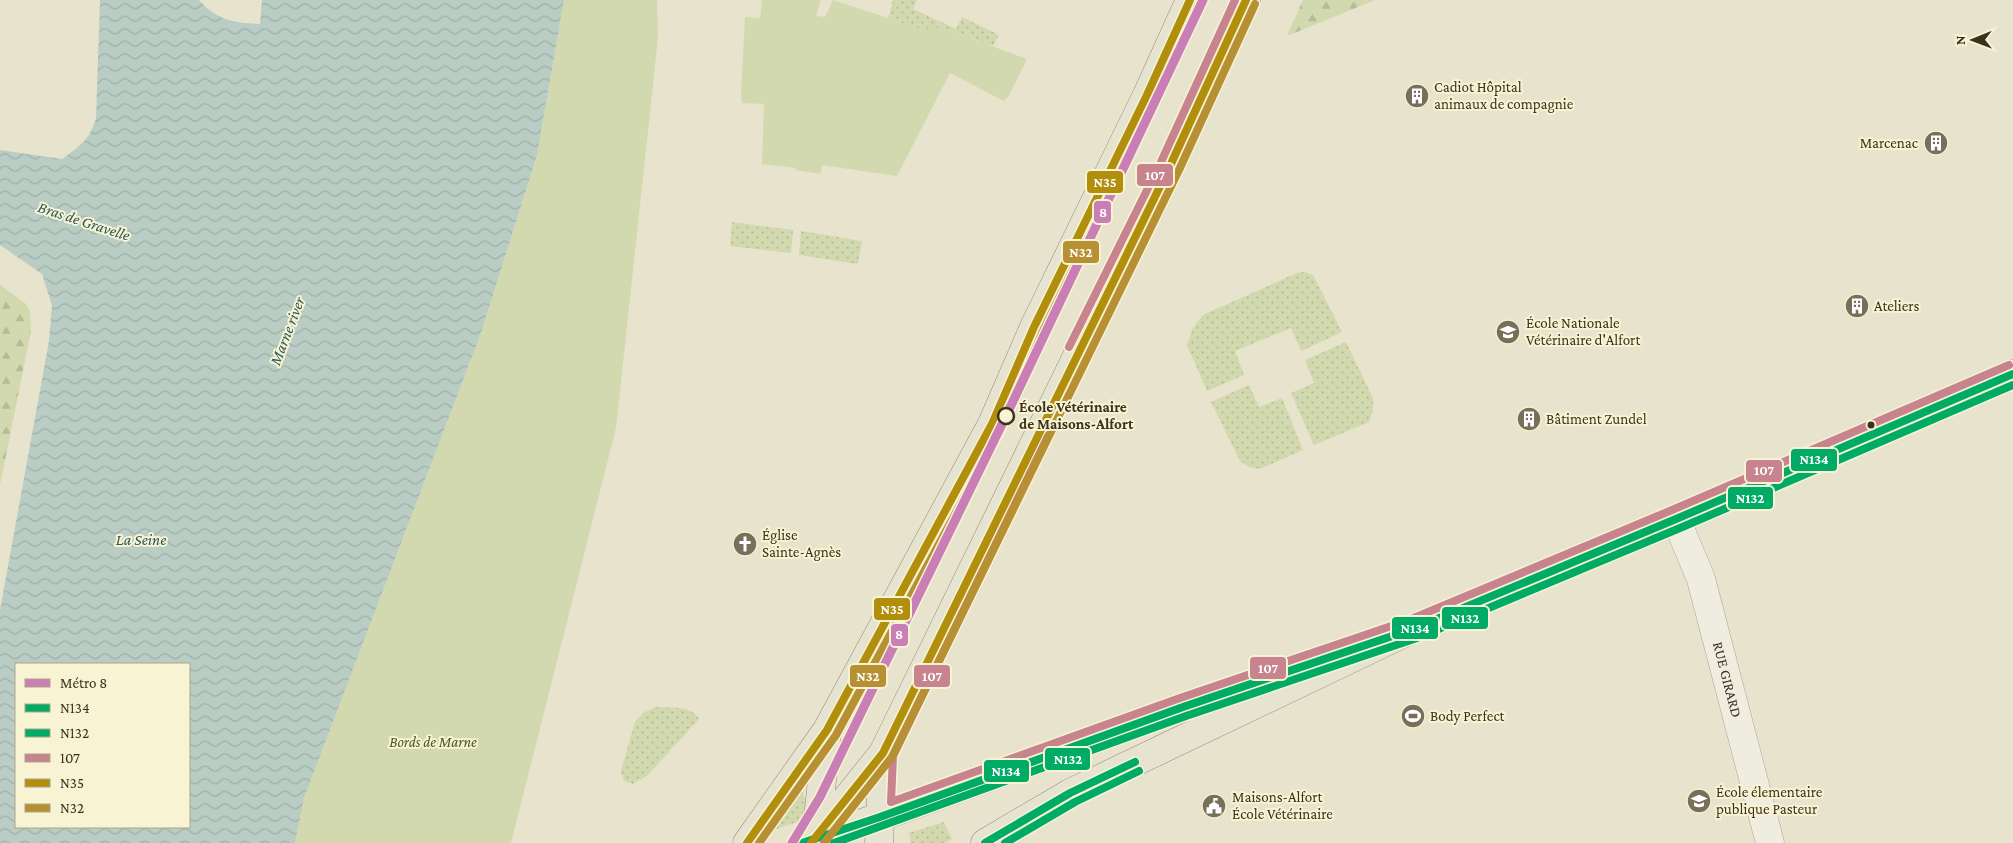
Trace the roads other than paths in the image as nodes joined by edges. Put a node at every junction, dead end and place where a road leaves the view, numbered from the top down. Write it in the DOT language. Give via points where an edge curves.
graph roads {
  1 [pos="1190,0"];
  2 [pos="1246,0"];
  3 [pos="2013,374"];
  4 [pos="1676,519"];
  5 [pos="1413,629"];
  6 [pos="827,730"];
  7 [pos="883,753"];
  8 [pos="880,830"];
  9 [pos="812,842"];
  10 [pos="747,843"];
  11 [pos="985,843"];
  12 [pos="1770,843"];
  1 -- 6 [label="main road" via="1034,327 992,424"];
  2 -- 7 [label="main road" via="1170,166"];
  3 -- 4 [label="main road"];
  4 -- 5 [label="main road"];
  4 -- 12 [label="street, RUE GIRARD" via="1701,579"];
  5 -- 8 [label="main road" via="1184,707"];
  5 -- 11 [label="main road" via="1070,793"];
  6 -- 9 [label="main road"];
  6 -- 10 [label="main road"];
  7 -- 8 [label="main road"];
  7 -- 9 [label="main road"];
  8 -- 9 [label="main road"];
}
